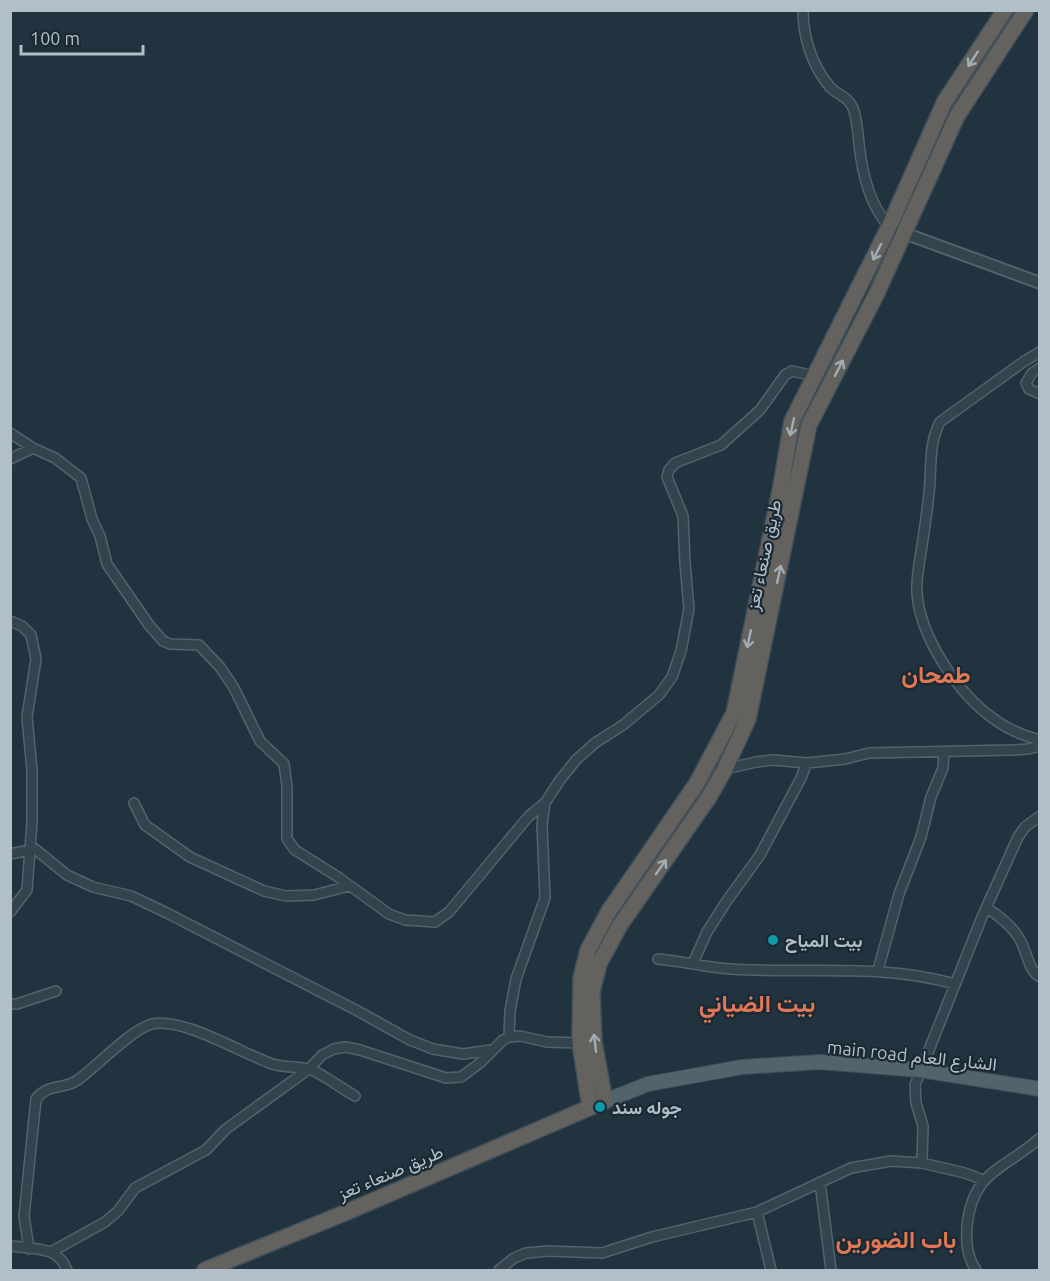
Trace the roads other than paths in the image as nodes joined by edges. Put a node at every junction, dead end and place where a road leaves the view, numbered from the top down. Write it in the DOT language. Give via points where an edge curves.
graph roads {
  1 [pos="802,10"];
  2 [pos="1005,10"];
  3 [pos="1026,10"];
  4 [pos="889,227"];
  5 [pos="904,233"];
  6 [pos="1040,283"];
  7 [pos="1040,352"];
  8 [pos="1040,368"];
  9 [pos="815,376"];
  10 [pos="1040,394"];
  11 [pos="10,433"];
  12 [pos="33,448"];
  13 [pos="10,459"];
  14 [pos="10,621"];
  15 [pos="1040,740"];
  16 [pos="1040,746"];
  17 [pos="944,752"];
  18 [pos="710,761"];
  19 [pos="807,763"];
  20 [pos="725,769"];
  21 [pos="134,803"];
  22 [pos="545,803"];
  23 [pos="1040,816"];
  24 [pos="30,849"];
  25 [pos="10,854"];
  26 [pos="350,886"];
  27 [pos="987,908"];
  28 [pos="10,912"];
  29 [pos="658,958"];
  30 [pos="693,963"];
  31 [pos="878,970"];
  32 [pos="1040,977"];
  33 [pos="955,984"];
  34 [pos="56,991"];
  35 [pos="10,1004"];
  36 [pos="510,1037"];
  37 [pos="580,1043"];
  38 [pos="491,1050"];
  39 [pos="309,1069"];
  40 [pos="920,1070"];
  41 [pos="1040,1089"];
  42 [pos="355,1096"];
  43 [pos="605,1101"];
  44 [pos="590,1107"];
  45 [pos="1040,1138"];
  46 [pos="922,1163"];
  47 [pos="983,1180"];
  48 [pos="820,1182"];
  49 [pos="757,1212"];
  50 [pos="10,1246"];
  51 [pos="29,1249"];
  52 [pos="51,1252"];
  53 [pos="67,1270"];
  54 [pos="205,1270"];
  55 [pos="499,1270"];
  56 [pos="771,1270"];
  57 [pos="831,1270"];
  58 [pos="976,1270"];
  1 -- 4 [label="street" via="810,52 821,75 853,108 872,200"];
  2 -- 4 [label="highway, طريق صنعاء تعز, one-way" via="945,101"];
  3 -- 5 [label="highway, طريق صنعاء تعز" via="957,116"];
  4 -- 5 [label="street"];
  4 -- 9 [label="highway, طريق صنعاء تعز, one-way"];
  5 -- 6 [label="street"];
  20 -- 5 [label="highway, طريق صنعاء تعز, one-way" via="748,719 809,425"];
  7 -- 15 [label="street" via="940,422 933,435 916,577 917,596 931,642 954,678 994,720"];
  8 -- 10 [label="street" via="1026,384"];
  9 -- 18 [label="highway, طريق صنعاء تعز, one-way" via="792,420 734,712"];
  9 -- 22 [label="street" via="792,371 785,375 743,427 721,445 669,470 667,477 683,516 689,609 675,668 659,695 576,760"];
  11 -- 12 [label="street"];
  12 -- 13 [label="street"];
  12 -- 26 [label="street" via="55,458 81,478 107,564 149,625 170,644 199,645 234,688 260,741 284,764 287,838 295,850"];
  14 -- 24 [label="street" via="31,635 36,659 27,717 32,770"];
  16 -- 17 [label="street"];
  17 -- 19 [label="street" via="869,753"];
  17 -- 31 [label="street" via="944,768 899,894"];
  18 -- 20 [label="highway"];
  18 -- 37 [label="highway, طريق صنعاء تعز" via="609,911 588,950 581,978"];
  19 -- 20 [label="street" via="773,760"];
  19 -- 30 [label="street" via="765,847 707,932"];
  43 -- 20 [label="highway, طريق صنعاء تعز, one-way" via="594,1042 592,992 599,964 620,925"];
  21 -- 26 [label="street" via="145,825 190,857 264,891 286,897"];
  22 -- 26 [label="street" via="528,817 449,912 435,922 405,920 389,914"];
  22 -- 36 [label="street" via="545,898 516,979"];
  23 -- 27 [label="street" via="1018,837"];
  24 -- 25 [label="street"];
  24 -- 28 [label="street" via="27,890"];
  24 -- 38 [label="street" via="68,875 165,912 410,1040 463,1054"];
  27 -- 32 [label="street" via="1019,938"];
  27 -- 33 [label="street"];
  29 -- 30 [label="street"];
  30 -- 31 [label="street" via="728,969"];
  31 -- 33 [label="street" via="928,976"];
  33 -- 40 [label="street"];
  34 -- 35 [label="street"];
  36 -- 37 [label="street"];
  36 -- 38 [label="street"];
  37 -- 44 [label="highway, طريق صنعاء تعز"];
  38 -- 39 [label="street" via="462,1077 447,1078 345,1047 322,1055"];
  39 -- 42 [label="street"];
  39 -- 51 [label="street" via="272,1064 195,1031 166,1023 150,1024 73,1084 42,1091 36,1099 24,1216"];
  39 -- 52 [label="street" via="226,1129 206,1150 135,1188 105,1222"];
  40 -- 41 [label="main road, main road الشارع العام"];
  40 -- 43 [label="main road, main road الشارع العام" via="820,1062 742,1067 648,1084"];
  40 -- 46 [label="street" via="915,1085 923,1126"];
  43 -- 44 [label="highway, طريق صنعاء تعز"];
  44 -- 54 [label="highway, طريق صنعاء تعز"];
  45 -- 47 [label="street"];
  46 -- 47 [label="street"];
  46 -- 48 [label="street" via="891,1161 851,1168"];
  47 -- 58 [label="street" via="968,1215 968,1258"];
  48 -- 49 [label="street"];
  48 -- 57 [label="street"];
  49 -- 55 [label="street" via="602,1253 526,1253"];
  49 -- 56 [label="street"];
  50 -- 51 [label="street"];
  51 -- 52 [label="street"];
  52 -- 53 [label="street" via="63,1259"];
}
